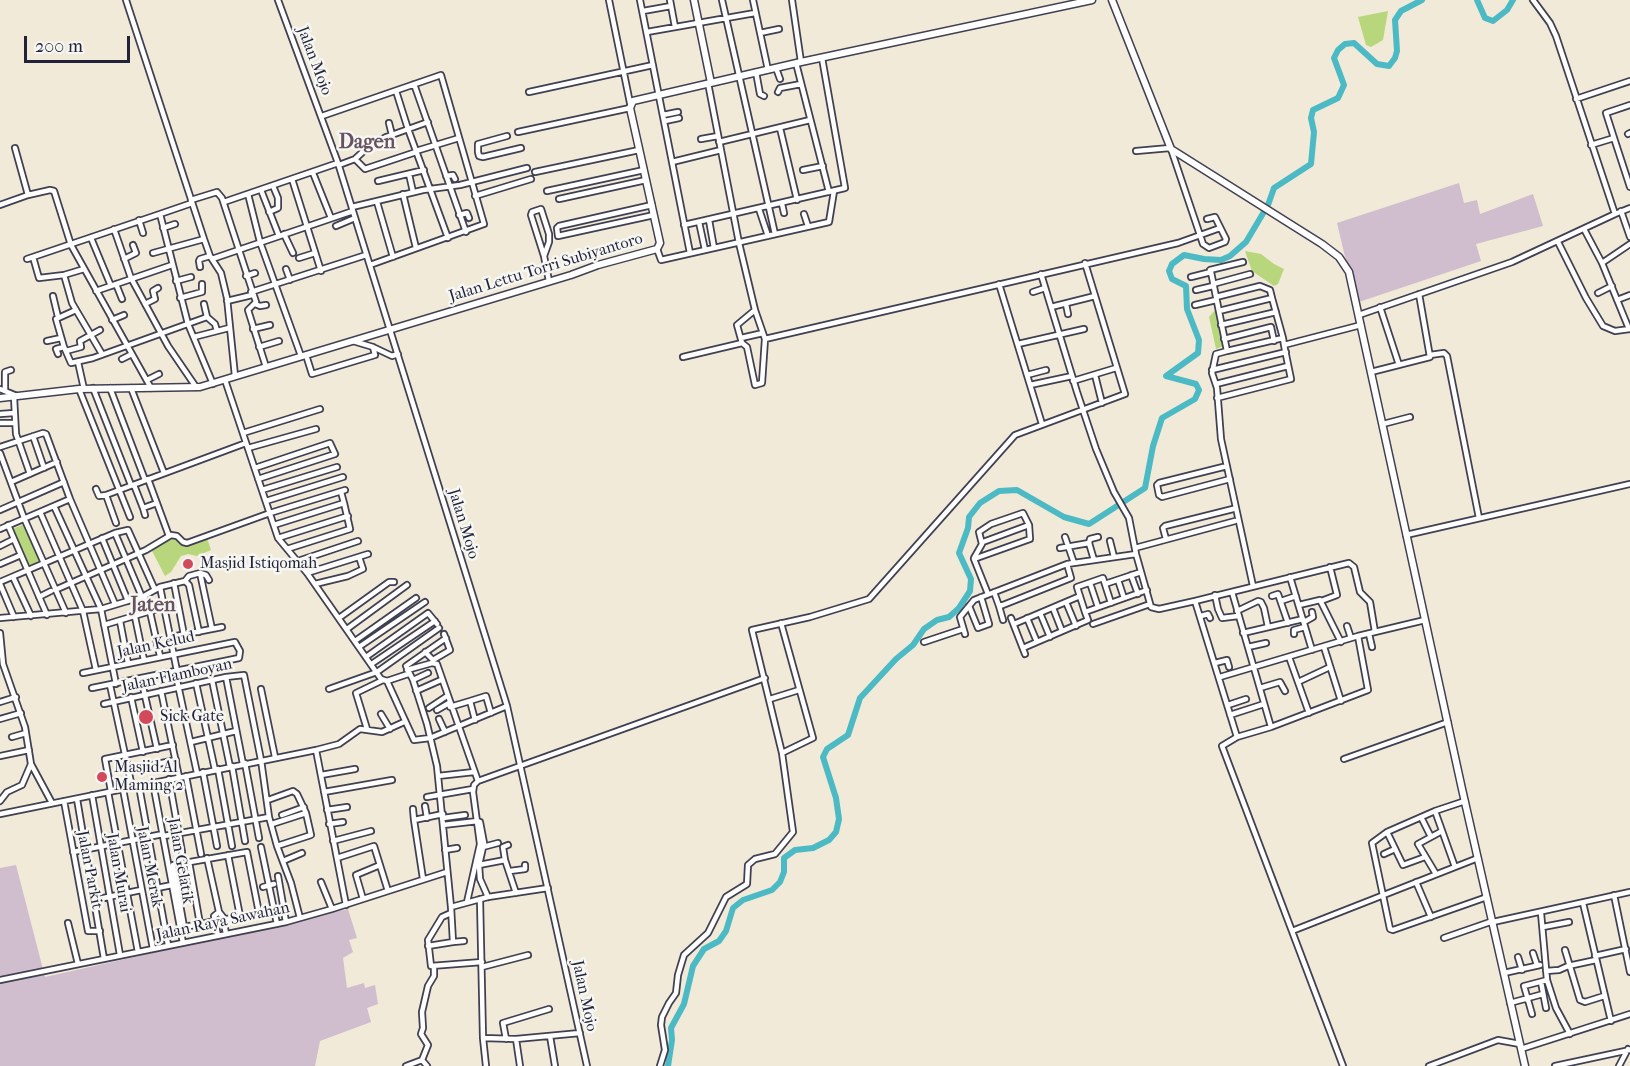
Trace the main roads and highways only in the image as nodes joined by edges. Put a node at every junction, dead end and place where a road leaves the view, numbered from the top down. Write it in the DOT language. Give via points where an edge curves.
graph roads {
  1 [pos="694,0"];
  2 [pos="1092,0"];
  3 [pos="1113,0"];
  4 [pos="1063,2"];
  5 [pos="709,83"];
  6 [pos="0,398"];
  7 [pos="1525,1066"];
  1 -- 5 [label="main road"];
  2 -- 4 [label="main road"];
  3 -- 7 [label="main road" via="1170,148 1329,249 1344,262 1351,276"];
  4 -- 5 [label="main road"];
  5 -- 6 [label="main road, Jalan Lettu Torri Subiyantoro" via="634,101 630,106 660,243 657,249 213,384 82,388"];
}
